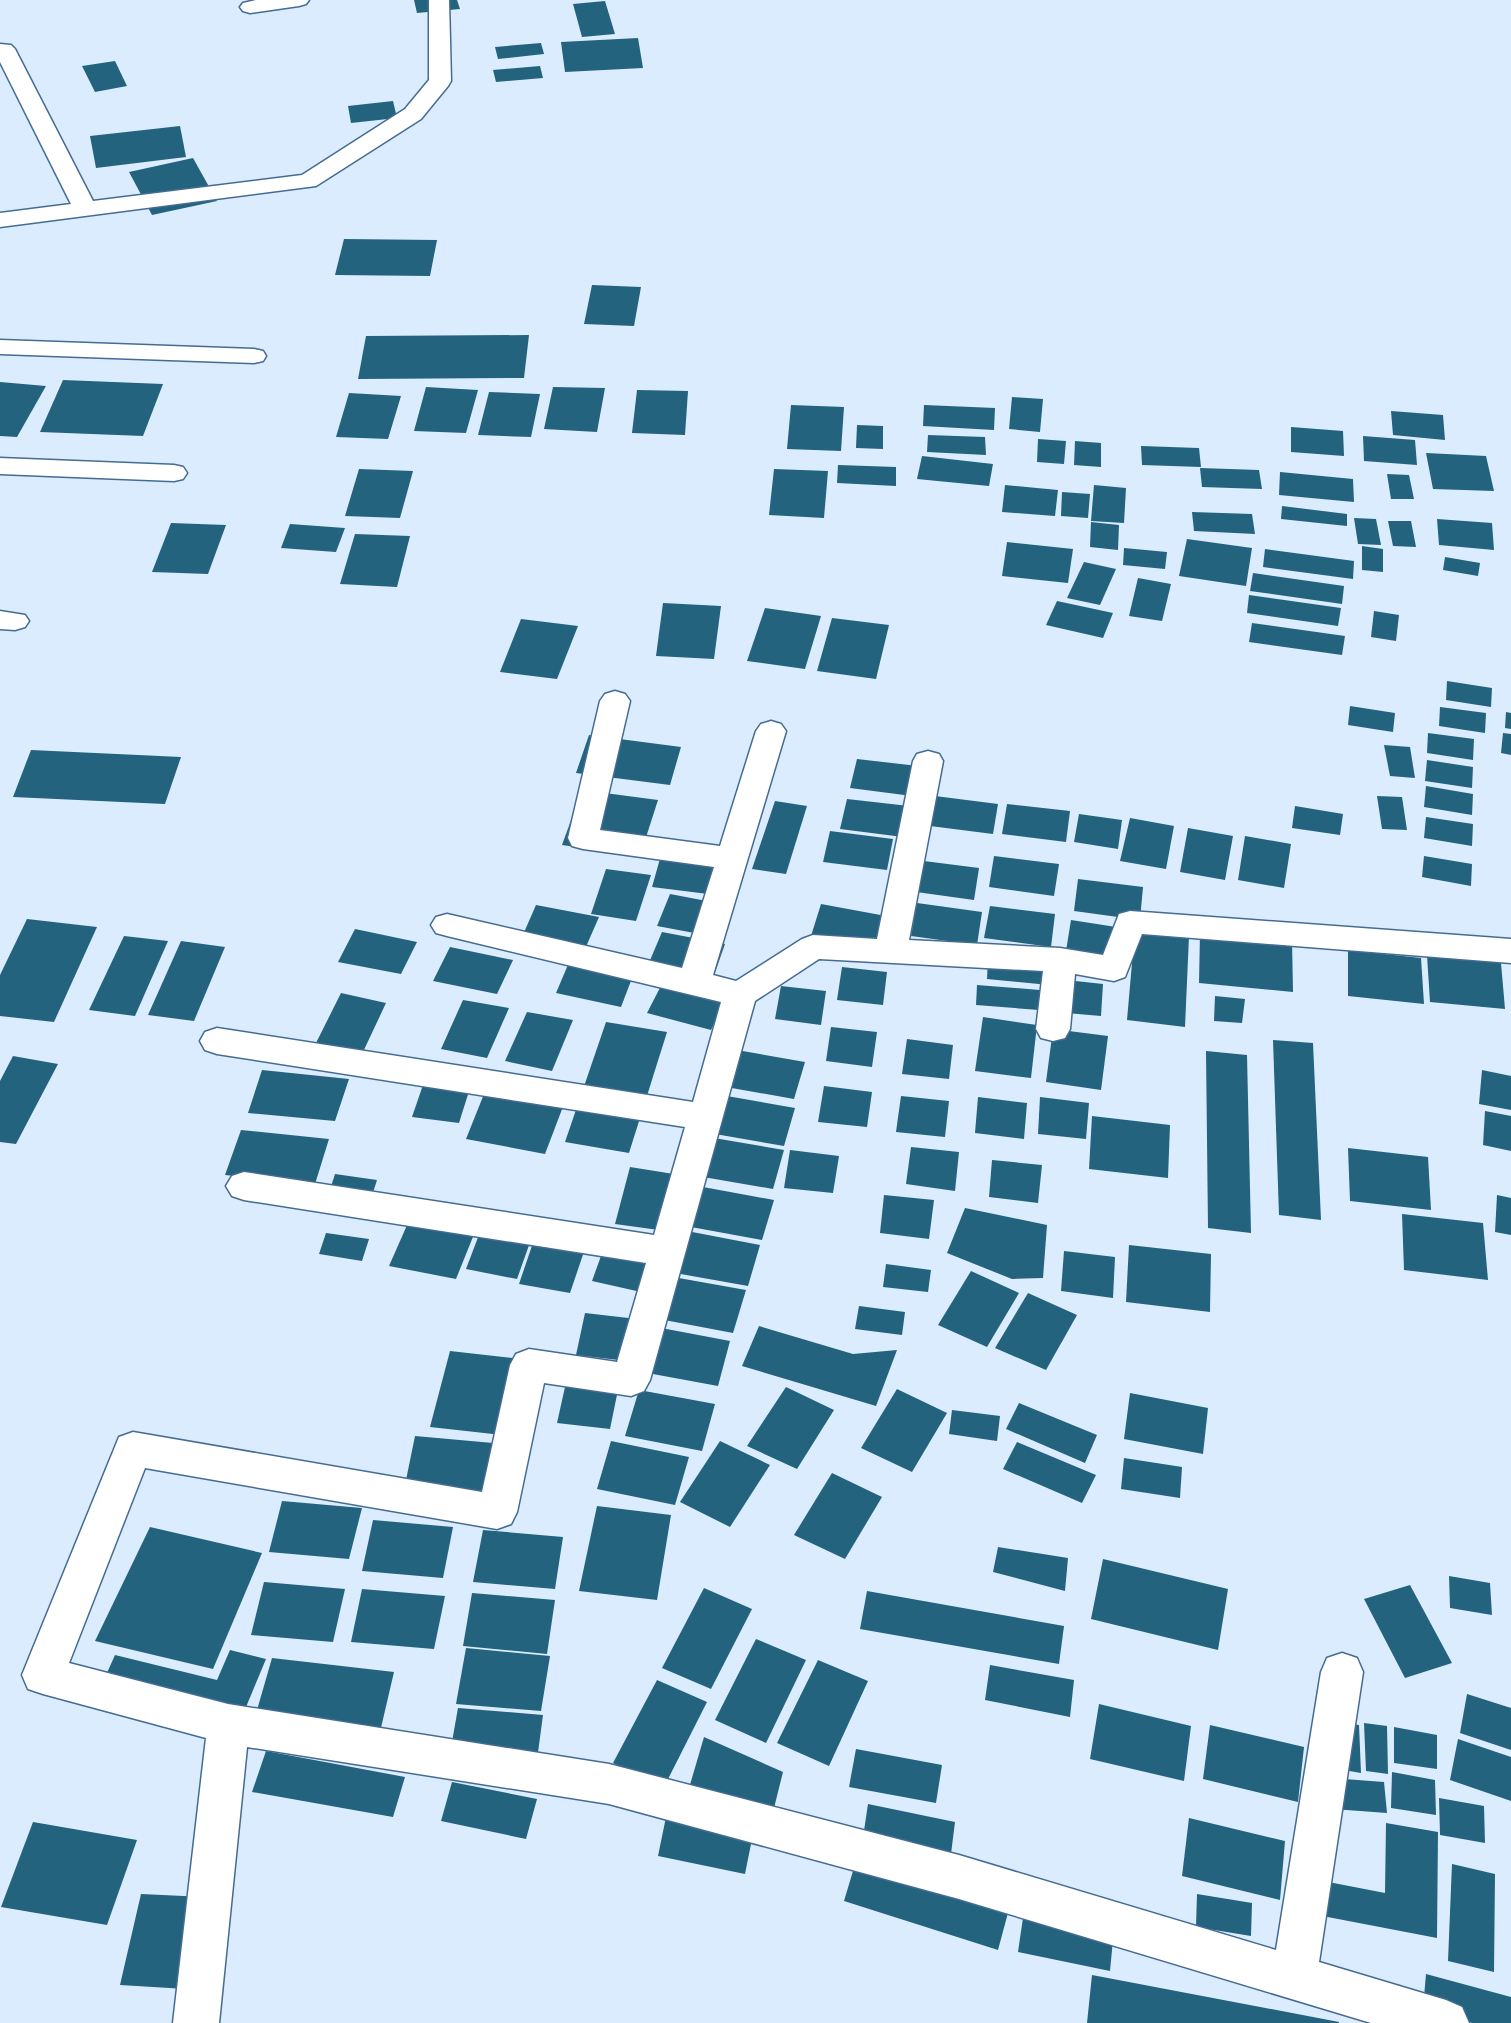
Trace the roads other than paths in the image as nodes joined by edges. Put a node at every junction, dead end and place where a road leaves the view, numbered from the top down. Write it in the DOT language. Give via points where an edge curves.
graph roads {
  1 [pos="299,0"];
  2 [pos="439,0"];
  3 [pos="250,7"];
  4 [pos="0,50"];
  5 [pos="85,209"];
  6 [pos="0,220"];
  7 [pos="0,347"];
  8 [pos="254,356"];
  9 [pos="0,466"];
  10 [pos="174,473"];
  11 [pos="615,701"];
  12 [pos="771,731"];
  13 [pos="928,761"];
  14 [pos="732,859"];
  15 [pos="447,926"];
  16 [pos="891,951"];
  17 [pos="1511,951"];
  18 [pos="1060,960"];
  19 [pos="694,983"];
  20 [pos="740,994"];
  21 [pos="1053,1029"];
  22 [pos="217,1041"];
  23 [pos="706,1117"];
  24 [pos="244,1186"];
  25 [pos="667,1252"];
  26 [pos="1342,1672"];
  27 [pos="228,1724"];
  28 [pos="1294,1977"];
  29 [pos="196,2023"];
  30 [pos="1446,2023"];
  1 -- 3 [label="street"];
  2 -- 5 [label="street" via="440,81 413,114 308,181"];
  4 -- 5 [label="street" via="4,50"];
  5 -- 6 [label="street"];
  7 -- 8 [label="street"];
  9 -- 10 [label="street"];
  11 -- 14 [label="street" via="584,838"];
  12 -- 14 [label="street"];
  13 -- 16 [label="street"];
  14 -- 19 [label="street"];
  15 -- 19 [label="street"];
  16 -- 18 [label="street"];
  16 -- 20 [label="street" via="813,947"];
  17 -- 18 [label="street" via="1130,922 1114,969"];
  18 -- 21 [label="street"];
  19 -- 20 [label="street"];
  20 -- 23 [label="street"];
  22 -- 23 [label="street"];
  23 -- 25 [label="street"];
  24 -- 25 [label="street"];
  25 -- 27 [label="street" via="631,1380 529,1365 497,1512 133,1449 43,1674"];
  26 -- 28 [label="street"];
  27 -- 28 [label="street" via="609,1784 959,1877"];
  27 -- 29 [label="street"];
  28 -- 30 [label="street"];
}
